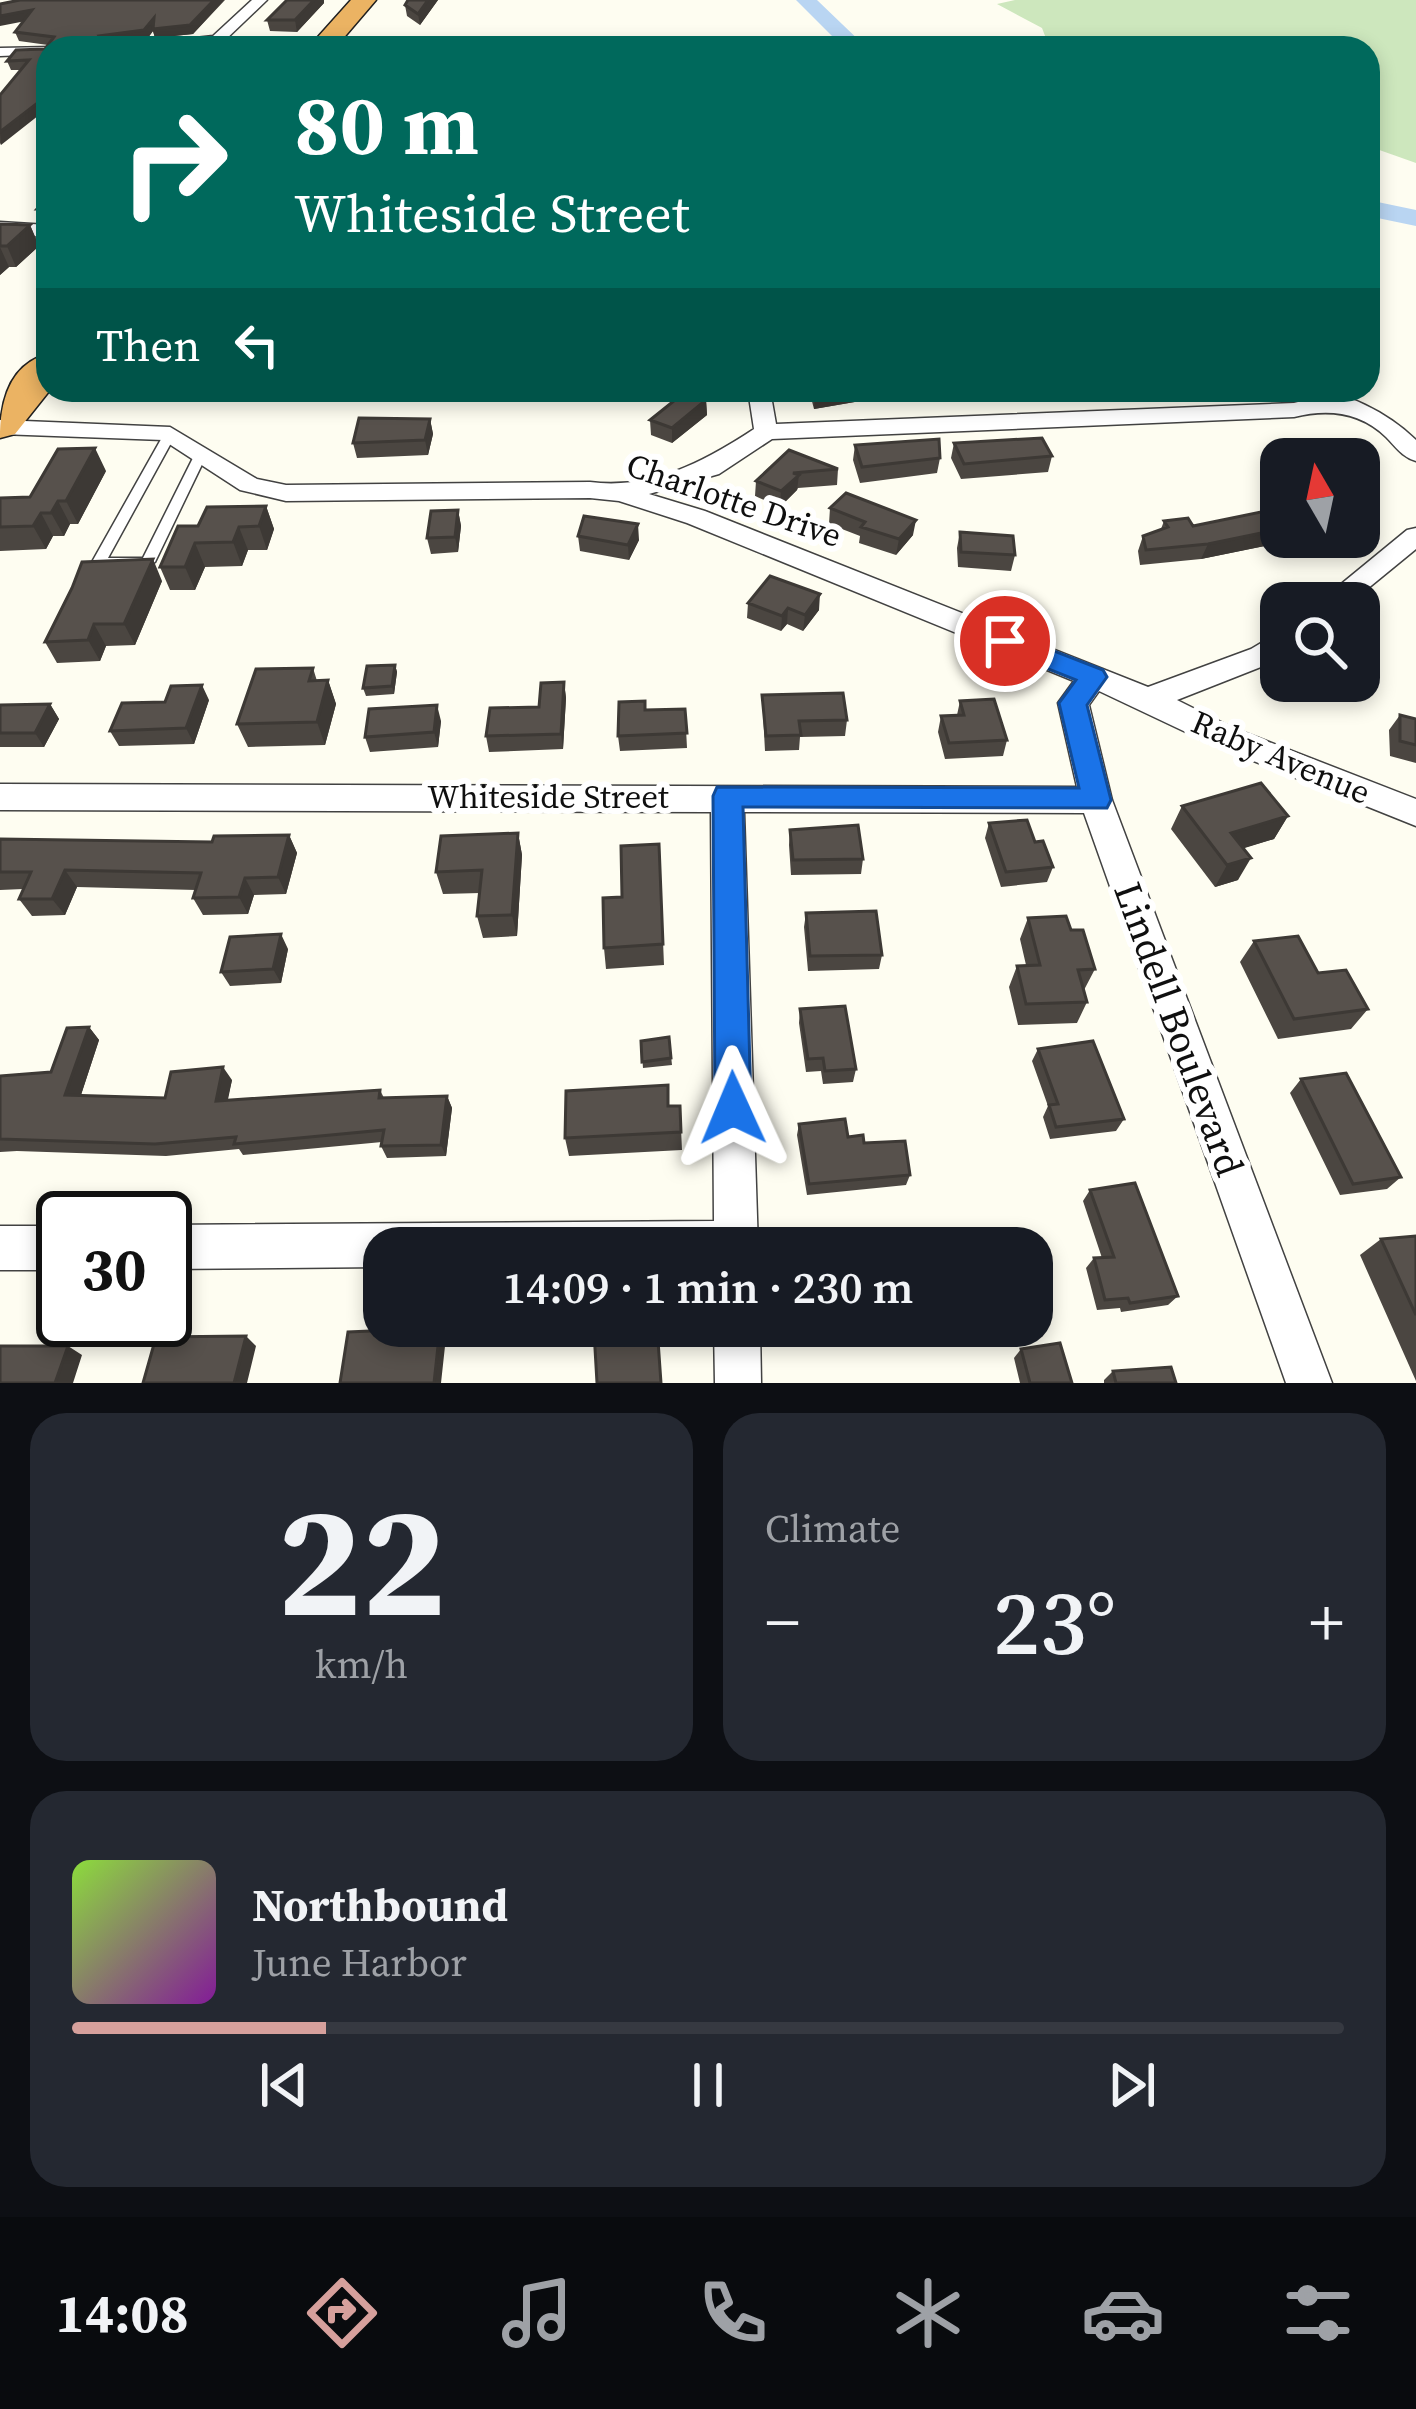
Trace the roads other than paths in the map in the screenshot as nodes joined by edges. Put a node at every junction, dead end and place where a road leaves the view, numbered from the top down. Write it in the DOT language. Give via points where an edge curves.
graph roads {
  1 [pos="260,0"];
  2 [pos="364,0"];
  3 [pos="221,36"];
  4 [pos="332,36"];
  5 [pos="36,50"];
  6 [pos="0,52"];
  7 [pos="0,228"];
  8 [pos="36,230"];
  9 [pos="36,381"];
  10 [pos="761,402"];
  11 [pos="1326,402"];
  12 [pos="1338,402"];
  13 [pos="0,426"];
  14 [pos="766,432"];
  15 [pos="170,434"];
  16 [pos="201,454"];
  17 [pos="1416,454"];
  18 [pos="622,494"];
  19 [pos="1416,536"];
  20 [pos="1358,582"];
  21 [pos="1260,656"];
  22 [pos="1094,677"];
  23 [pos="1148,699"];
  24 [pos="728,796"];
  25 [pos="0,797"];
  26 [pos="1096,800"];
  27 [pos="1416,813"];
  28 [pos="736,1227"];
  29 [pos="363,1246"];
  30 [pos="192,1247"];
  31 [pos="0,1248"];
  32 [pos="36,1248"];
  33 [pos="737,1347"];
  34 [pos="738,1383"];
  35 [pos="1309,1383"];
  1 -- 3 [label="street"];
  2 -- 4 [label="highway"];
  5 -- 6 [label="street"];
  7 -- 8 [label="street"];
  9 -- 13 [label="highway"];
  10 -- 14 [label="street"];
  11 -- 14 [label="street" via="1294,410"];
  12 -- 17 [label="street" via="1388,426"];
  13 -- 15 [label="street, Charlotte Drive"];
  14 -- 18 [label="street" via="710,469"];
  15 -- 16 [label="street, Charlotte Drive"];
  15 -- 16 [label="lane" via="99,562 148,562"];
  16 -- 18 [label="street, Charlotte Drive" via="249,485 286,493"];
  18 -- 22 [label="street, Charlotte Drive"];
  19 -- 20 [label="street"];
  21 -- 23 [label="street"];
  22 -- 23 [label="street, Charlotte Drive"];
  22 -- 26 [label="street, Lindell Boulevard" via="1072,703"];
  23 -- 27 [label="street, Raby Avenue"];
  24 -- 25 [label="street, Whiteside Street"];
  24 -- 26 [label="street, Whiteside Street"];
  24 -- 28 [label="street"];
  26 -- 35 [label="street, Lindell Boulevard"];
  29 -- 30 [label="street"];
  31 -- 32 [label="street"];
  33 -- 34 [label="street"];
}
